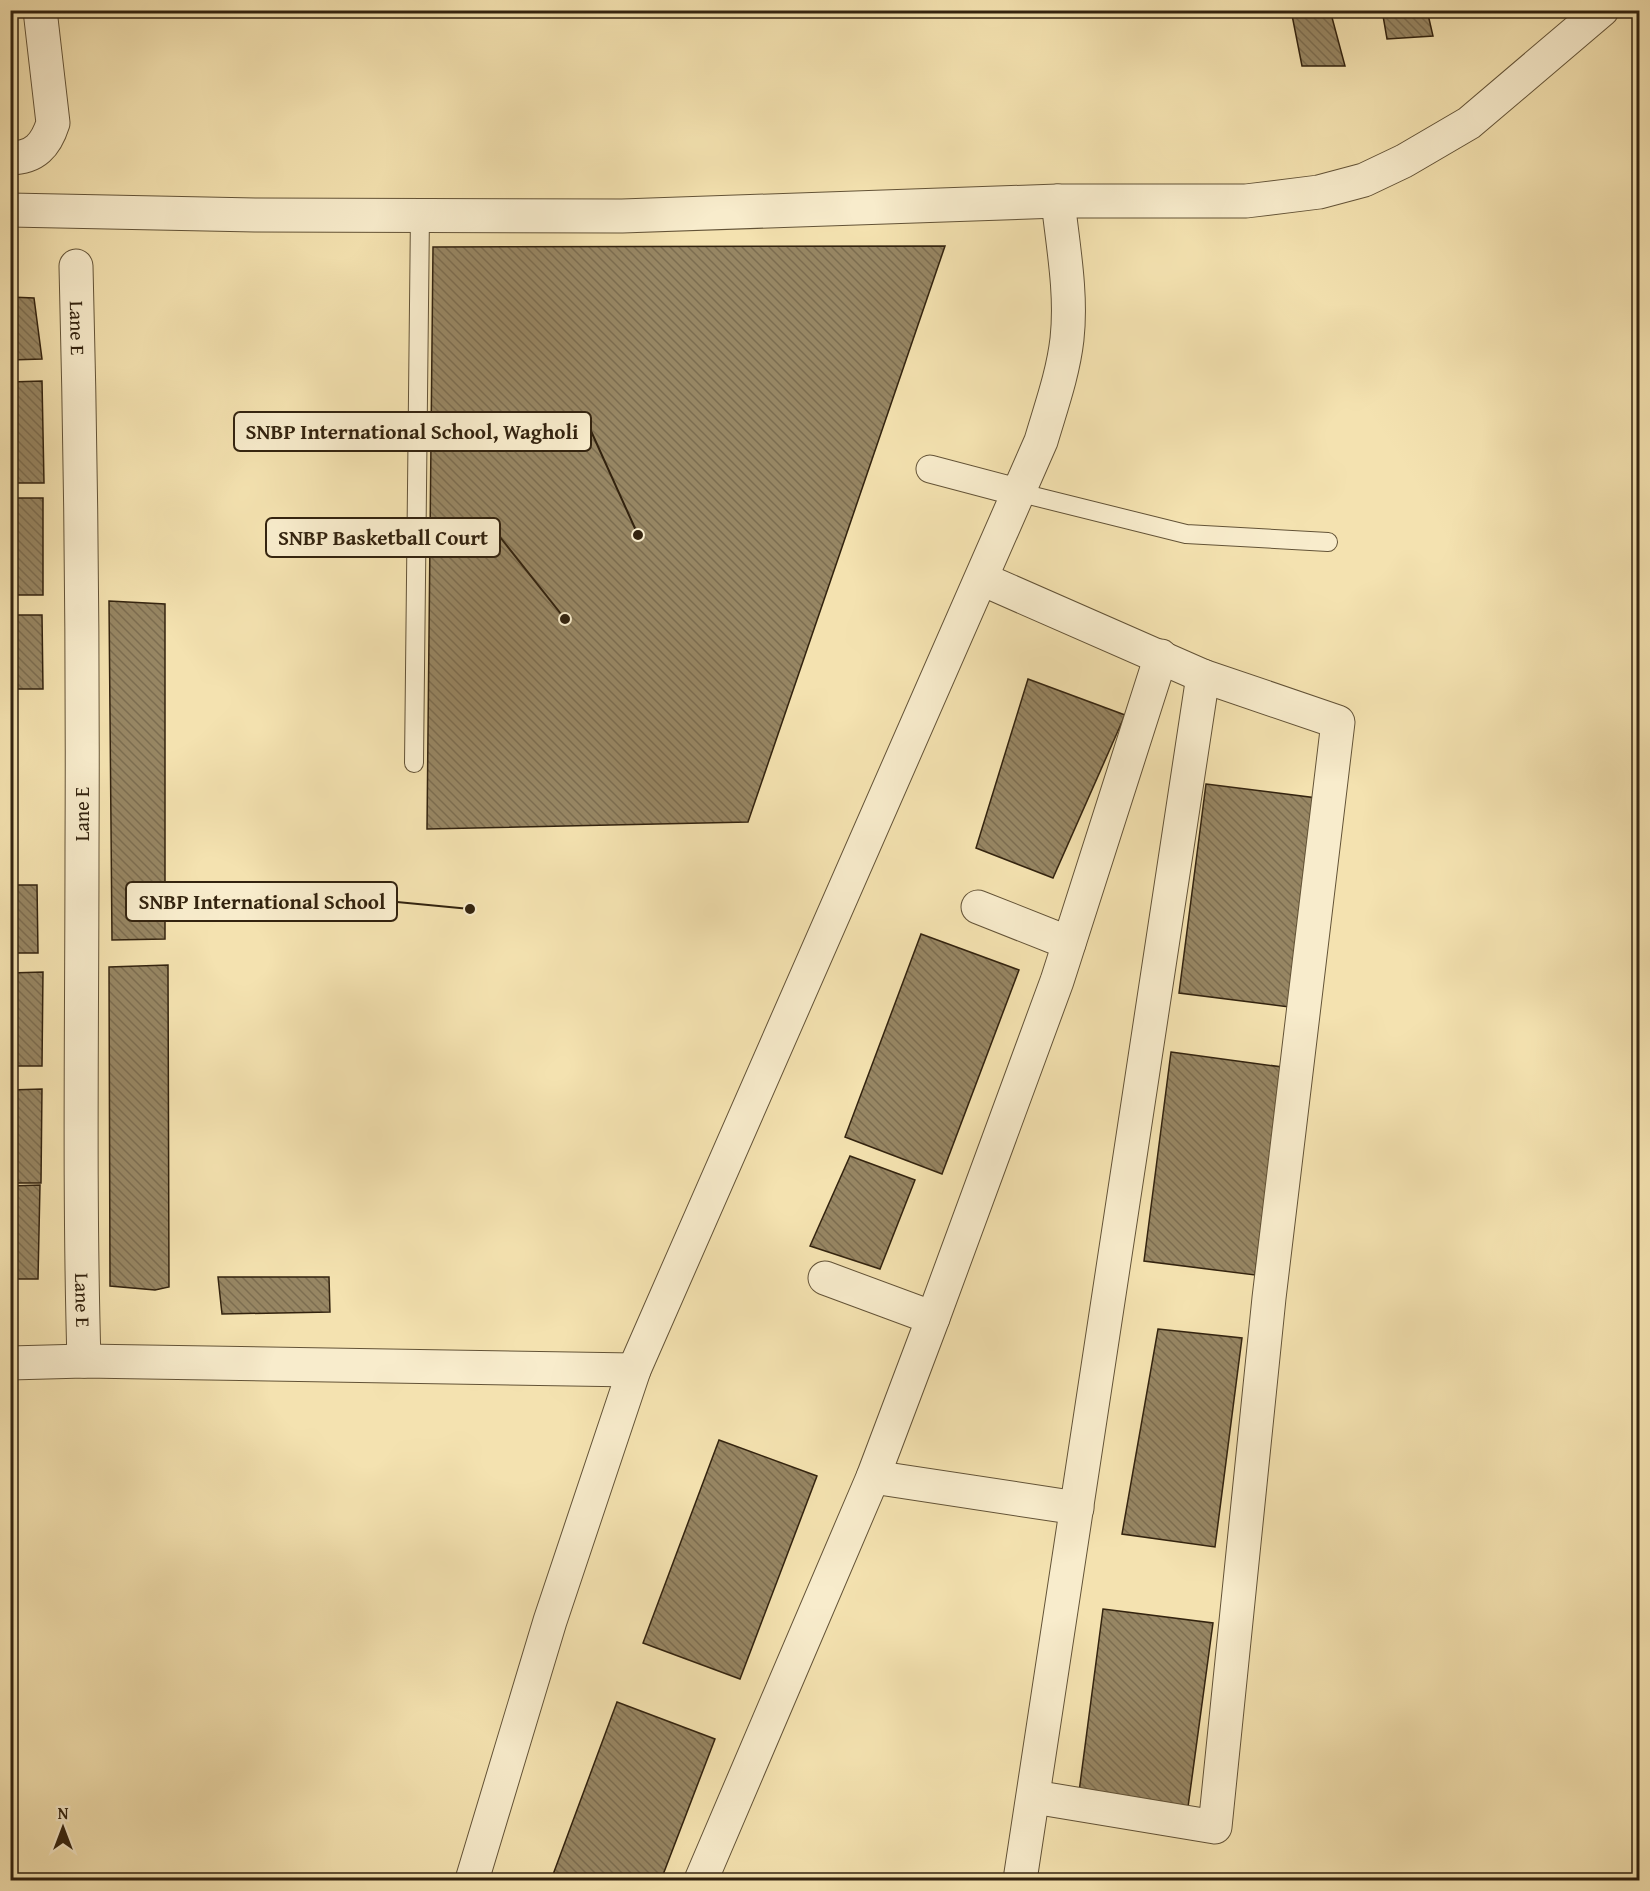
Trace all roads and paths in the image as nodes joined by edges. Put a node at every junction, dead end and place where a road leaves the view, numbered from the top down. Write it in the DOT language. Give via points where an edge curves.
graph roads {
  1 [pos="40,10"];
  2 [pos="1602,10"];
  3 [pos="10,158"];
  4 [pos="1058,201"];
  5 [pos="10,210"];
  6 [pos="420,213"];
  7 [pos="76,266"];
  8 [pos="930,469"];
  9 [pos="1017,492"];
  10 [pos="1328,542"];
  11 [pos="982,579"];
  12 [pos="1161,656"];
  13 [pos="1203,676"];
  14 [pos="414,763"];
  15 [pos="978,908"];
  16 [pos="1069,943"];
  17 [pos="825,1278"];
  18 [pos="933,1318"];
  19 [pos="84,1361"];
  20 [pos="10,1363"];
  21 [pos="634,1370"];
  22 [pos="873,1477"];
  23 [pos="1077,1508"];
  24 [pos="1034,1797"];
  25 [pos="472,1881"];
  26 [pos="701,1881"];
  27 [pos="1020,1881"];
  1 -- 3 [label="street" via="53,123 39,150 22,158"];
  2 -- 4 [label="street" via="1469,123 1364,180 1319,192 1246,201"];
  4 -- 6 [label="street" via="622,216"];
  4 -- 9 [label="street" via="1068,306 1067,338 1061,377 1041,441"];
  5 -- 6 [label="street" via="255,215"];
  6 -- 14 [label="lane"];
  7 -- 19 [label="street, Lane E"];
  8 -- 9 [label="street"];
  9 -- 10 [label="lane" via="1186,534"];
  9 -- 11 [label="street"];
  11 -- 12 [label="street"];
  11 -- 21 [label="street"];
  12 -- 13 [label="street"];
  12 -- 16 [label="street"];
  13 -- 23 [label="street"];
  13 -- 24 [label="street" via="1338,722 1269,1298 1215,1827"];
  15 -- 16 [label="street"];
  16 -- 18 [label="street"];
  17 -- 18 [label="street"];
  18 -- 22 [label="street"];
  19 -- 20 [label="street"];
  19 -- 21 [label="street"];
  21 -- 25 [label="street" via="550,1621"];
  22 -- 23 [label="street"];
  22 -- 26 [label="street"];
  23 -- 24 [label="street"];
  24 -- 27 [label="street"];
}
